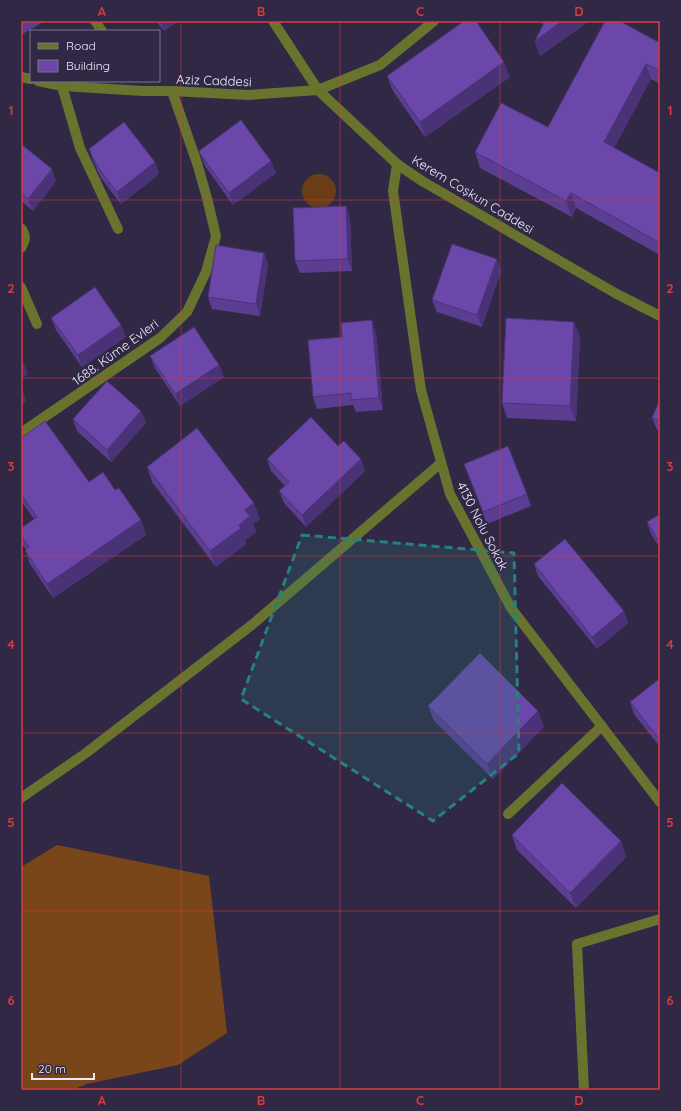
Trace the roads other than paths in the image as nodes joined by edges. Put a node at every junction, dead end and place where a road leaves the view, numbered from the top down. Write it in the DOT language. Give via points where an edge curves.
graph roads {
  1 [pos="96,21"];
  2 [pos="273,21"];
  3 [pos="434,21"];
  4 [pos="101,30"];
  5 [pos="43,82"];
  6 [pos="137,82"];
  7 [pos="62,86"];
  8 [pos="318,90"];
  9 [pos="143,91"];
  10 [pos="172,91"];
  11 [pos="396,164"];
  12 [pos="21,228"];
  13 [pos="118,229"];
  14 [pos="21,248"];
  15 [pos="21,287"];
  16 [pos="660,316"];
  17 [pos="37,324"];
  18 [pos="21,433"];
  19 [pos="442,463"];
  20 [pos="602,726"];
  21 [pos="21,798"];
  22 [pos="660,802"];
  23 [pos="508,814"];
  24 [pos="660,919"];
  25 [pos="584,1090"];
  1 -- 4 [label="street"];
  2 -- 8 [label="street, Kerem Coşkun Caddesi"];
  3 -- 8 [label="street, Aziz Caddesi" via="380,65"];
  5 -- 7 [label="street, Aziz Caddesi"];
  6 -- 9 [label="street"];
  7 -- 9 [label="street, Aziz Caddesi"];
  7 -- 13 [label="street" via="80,148"];
  8 -- 10 [label="street, Aziz Caddesi" via="248,95"];
  8 -- 11 [label="street, Kerem Coşkun Caddesi"];
  9 -- 10 [label="street, Aziz Caddesi"];
  10 -- 18 [label="street, 1688. Küme Evleri" via="197,164 216,236 206,272 187,312 160,338"];
  11 -- 16 [label="street, Kerem Coşkun Caddesi" via="615,293"];
  11 -- 19 [label="street, 4130 Nolu Sokak" via="393,191 421,390"];
  12 -- 14 [label="street" via="26,236"];
  15 -- 17 [label="street"];
  19 -- 20 [label="street, 4130 Nolu Sokak" via="450,494 511,608"];
  19 -- 21 [label="street" via="253,624 86,753"];
  20 -- 22 [label="street, 4130 Nolu Sokak"];
  20 -- 23 [label="street"];
  24 -- 25 [label="street" via="577,944"];
}
